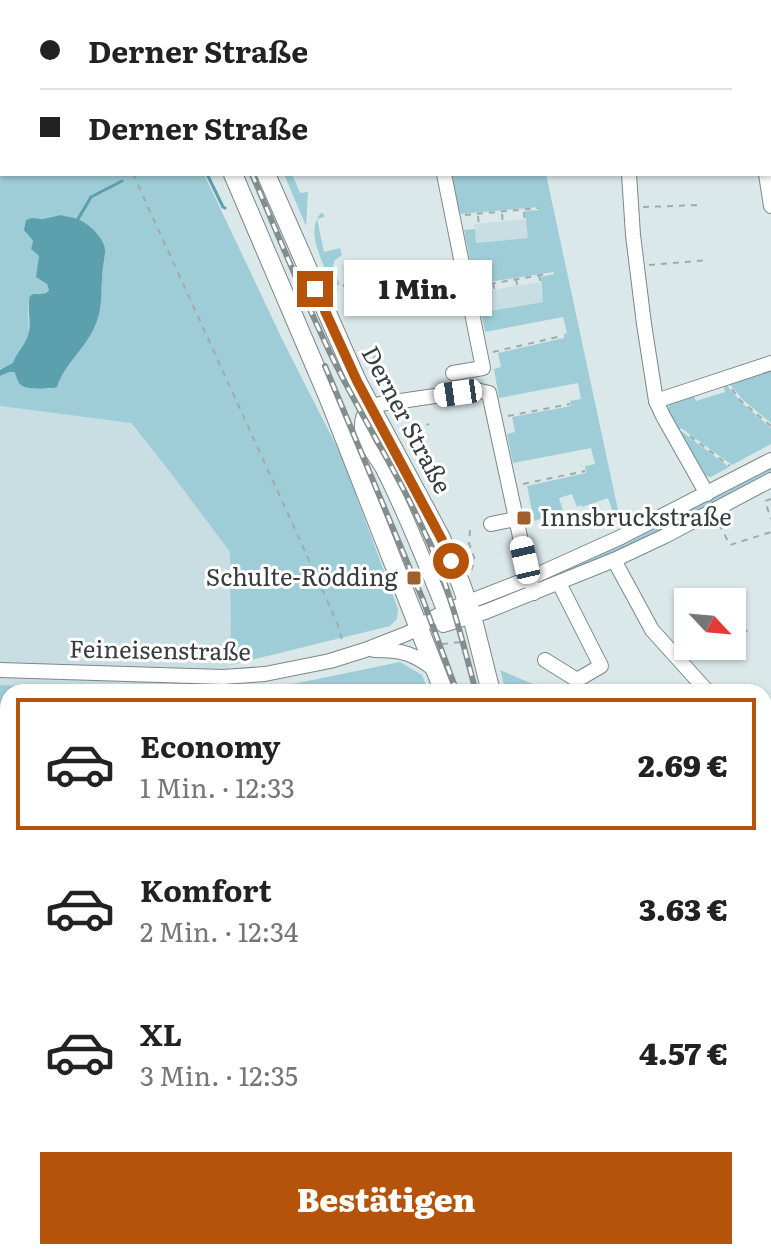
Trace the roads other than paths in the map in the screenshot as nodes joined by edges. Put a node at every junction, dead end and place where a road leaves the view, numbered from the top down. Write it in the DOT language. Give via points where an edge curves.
graph roads {
  1 [pos="234,176"];
  2 [pos="267,176"];
  3 [pos="444,176"];
  4 [pos="629,176"];
  5 [pos="766,176"];
  6 [pos="771,206"];
  7 [pos="771,363"];
  8 [pos="453,373"];
  9 [pos="656,401"];
  10 [pos="378,405"];
  11 [pos="771,460"];
  12 [pos="771,480"];
  13 [pos="707,494"];
  14 [pos="516,519"];
  15 [pos="491,524"];
  16 [pos="614,560"];
  17 [pos="530,578"];
  18 [pos="559,583"];
  19 [pos="534,593"];
  20 [pos="470,609"];
  21 [pos="447,617"];
  22 [pos="419,628"];
  23 [pos="365,650"];
  24 [pos="545,660"];
  25 [pos="0,670"];
  26 [pos="435,670"];
  27 [pos="441,684"];
  28 [pos="489,684"];
  29 [pos="700,684"];
  1 -- 22 [label="main road"];
  2 -- 10 [label="main road, Derner Straße" via="357,381"];
  3 -- 8 [label="street" via="482,361"];
  4 -- 9 [label="street"];
  5 -- 6 [label="street"];
  7 -- 9 [label="street"];
  9 -- 13 [label="street"];
  10 -- 14 [label="street" via="476,390 489,393"];
  10 -- 20 [label="main road, Derner Straße"];
  10 -- 21 [label="street" via="363,417 363,433"];
  11 -- 13 [label="street"];
  12 -- 16 [label="street"];
  13 -- 17 [label="street"];
  14 -- 15 [label="street"];
  14 -- 17 [label="street"];
  16 -- 18 [label="street"];
  16 -- 29 [label="street" via="652,630"];
  17 -- 19 [label="street"];
  17 -- 20 [label="street"];
  18 -- 19 [label="street"];
  18 -- 24 [label="street" via="601,666 577,680"];
  19 -- 20 [label="street"];
  20 -- 21 [label="street, Feineisenstraße"];
  20 -- 28 [label="main road, Derner Straße"];
  21 -- 22 [label="street, Feineisenstraße" via="434,628"];
  22 -- 23 [label="street, Feineisenstraße"];
  22 -- 26 [label="main road"];
  23 -- 25 [label="street, Feineisenstraße" via="283,671 223,677"];
  23 -- 26 [label="street, Feineisenstraße" via="404,652"];
  26 -- 27 [label="main road"];
}
